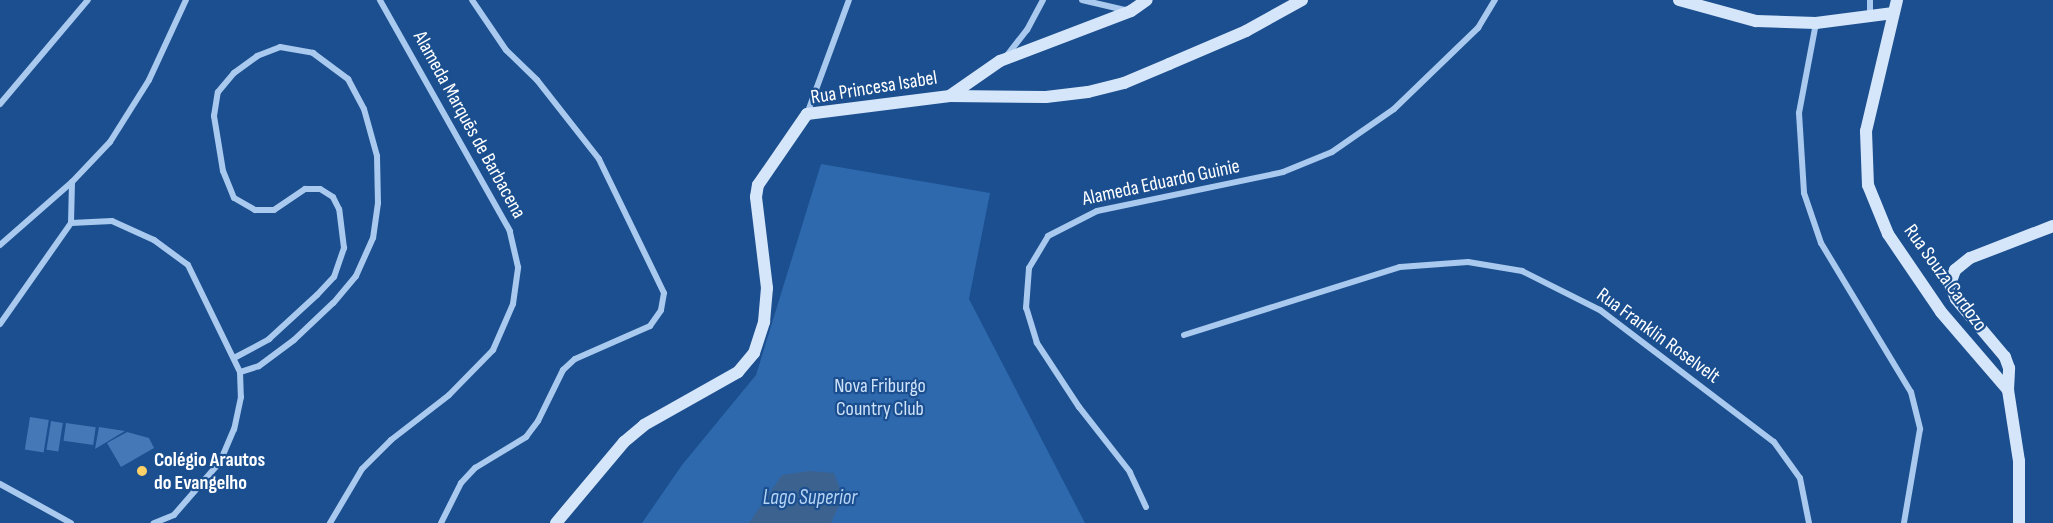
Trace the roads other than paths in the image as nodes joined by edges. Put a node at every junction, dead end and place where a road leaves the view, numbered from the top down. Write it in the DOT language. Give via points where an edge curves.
graph roads {
  1 [pos="88,0"];
  2 [pos="186,0"];
  3 [pos="380,0"];
  4 [pos="472,0"];
  5 [pos="849,0"];
  6 [pos="1043,0"];
  7 [pos="1082,0"];
  8 [pos="1147,0"];
  9 [pos="1302,0"];
  10 [pos="1495,0"];
  11 [pos="1679,0"];
  12 [pos="1870,0"];
  13 [pos="1897,0"];
  14 [pos="1131,11"];
  15 [pos="1893,13"];
  16 [pos="1870,16"];
  17 [pos="1816,23"];
  18 [pos="1000,61"];
  19 [pos="950,96"];
  20 [pos="0,104"];
  21 [pos="807,114"];
  22 [pos="72,182"];
  23 [pos="71,223"];
  24 [pos="2053,226"];
  25 [pos="0,245"];
  26 [pos="0,324"];
  27 [pos="1184,335"];
  28 [pos="234,358"];
  29 [pos="240,372"];
  30 [pos="2008,390"];
  31 [pos="0,484"];
  32 [pos="1146,507"];
  33 [pos="71,523"];
  34 [pos="154,523"];
  35 [pos="330,523"];
  36 [pos="441,523"];
  37 [pos="556,523"];
  38 [pos="1809,523"];
  39 [pos="1904,523"];
  40 [pos="2019,523"];
  1 -- 20 [label="street"];
  2 -- 22 [label="street" via="149,80 110,142"];
  3 -- 35 [label="street, Alameda Marquẽs de Barbacena" via="510,231 518,267 513,304 493,350 449,395 391,440 362,469"];
  4 -- 36 [label="street" via="506,50 537,80 598,159 664,293 661,310 650,327 575,359 563,370 538,421 526,436 475,468 461,483"];
  5 -- 21 [label="street"];
  6 -- 18 [label="street" via="1016,47"];
  7 -- 14 [label="street"];
  8 -- 14 [label="street"];
  9 -- 19 [label="street, Rua Princesa Isabel" via="1246,31 1124,83 1046,97"];
  10 -- 32 [label="street, Alameda Eduardo Guinie" via="1478,28 1394,109 1332,152 1283,172 1097,210 1048,236 1029,268 1026,308 1037,343 1130,472"];
  11 -- 17 [label="street" via="1756,21"];
  12 -- 16 [label="street"];
  13 -- 15 [label="street, Rua Souza Cardozo"];
  14 -- 18 [label="street"];
  15 -- 16 [label="street"];
  15 -- 30 [label="street, Rua Souza Cardozo" via="1866,131 1869,185 1888,234 1941,312"];
  16 -- 17 [label="street"];
  17 -- 39 [label="street" via="1799,114 1804,193 1821,243 1911,392 1920,429"];
  18 -- 19 [label="street"];
  19 -- 21 [label="street, Rua Princesa Isabel"];
  21 -- 37 [label="street, Rua Princesa Isabel" via="758,185 756,197 767,288 764,322 754,353 738,372 644,424"];
  22 -- 23 [label="street"];
  22 -- 25 [label="street"];
  23 -- 26 [label="street"];
  23 -- 28 [label="street" via="112,221 154,240 188,265"];
  24 -- 30 [label="street" via="1970,258 1955,270 1950,284 1956,299 2005,357"];
  27 -- 38 [label="street, Rua Franklin Roselvelt" via="1400,267 1468,262 1522,271 1600,310 1774,442 1800,478"];
  28 -- 29 [label="street"];
  28 -- 29 [label="street" via="269,339 317,295 341,264 344,248 339,209 333,197 320,189 305,189 273,210 255,210 234,198 223,171 214,116 218,92 234,73 257,56 280,47 313,53 348,79 364,109 377,156 378,203 373,238 356,276 294,340 259,366"];
  29 -- 34 [label="street" via="241,397 234,429 220,462 174,515"];
  30 -- 40 [label="street" via="2018,452"];
  31 -- 33 [label="street"];
}
